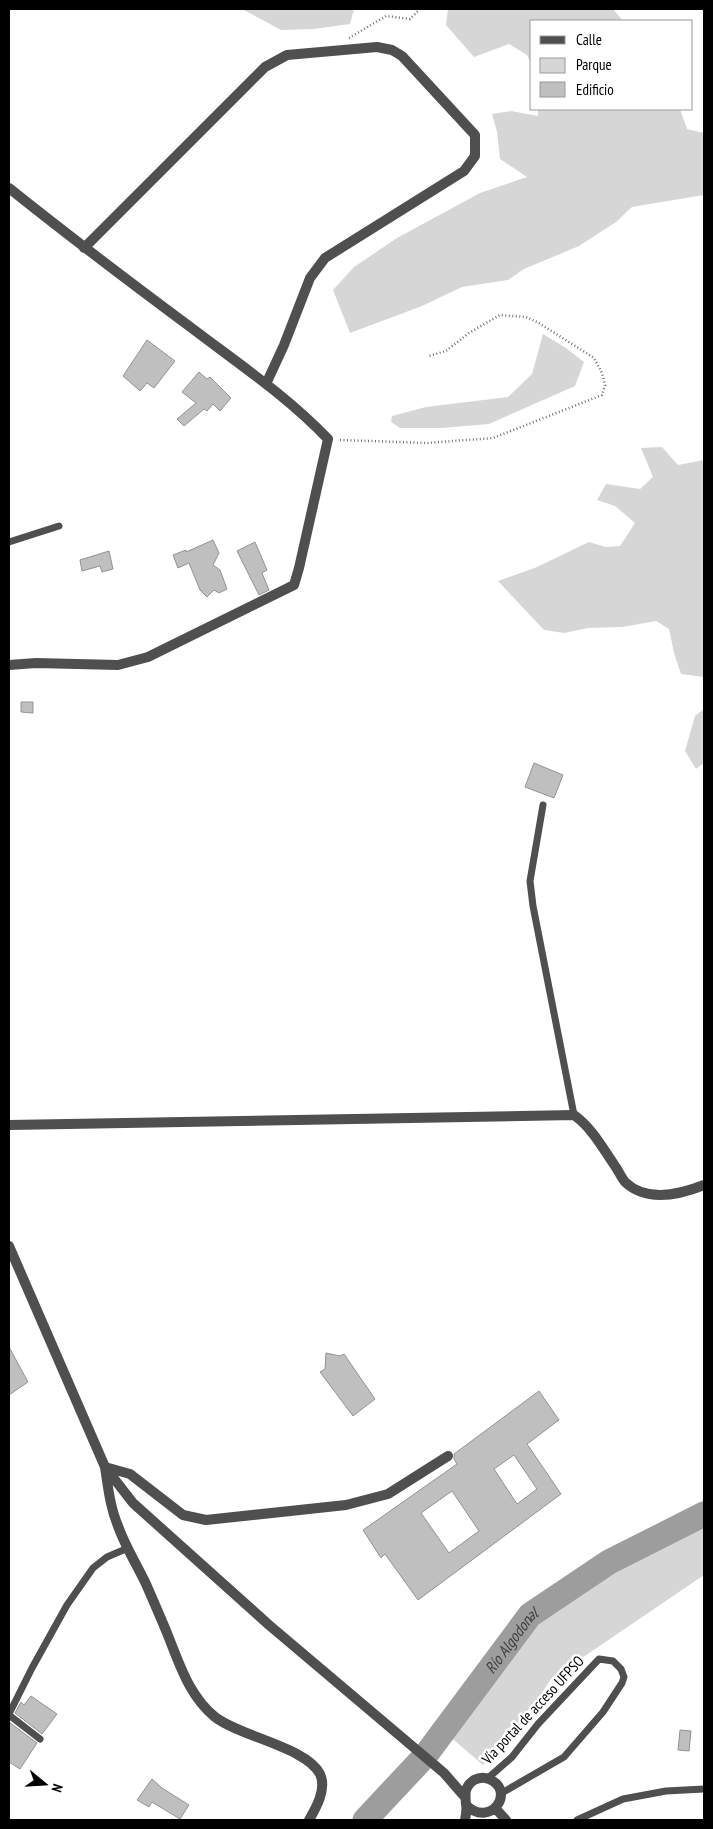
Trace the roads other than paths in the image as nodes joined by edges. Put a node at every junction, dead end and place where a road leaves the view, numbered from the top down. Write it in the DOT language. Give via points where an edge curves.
graph roads {
  1 [pos="9,188"];
  2 [pos="84,248"];
  3 [pos="266,384"];
  4 [pos="59,526"];
  5 [pos="9,542"];
  6 [pos="9,665"];
  7 [pos="542,805"];
  8 [pos="574,1116"];
  9 [pos="9,1125"];
  10 [pos="704,1185"];
  11 [pos="9,1246"];
  12 [pos="448,1456"];
  13 [pos="105,1467"];
  14 [pos="128,1548"];
  15 [pos="9,1715"];
  16 [pos="40,1738"];
  17 [pos="488,1779"];
  18 [pos="704,1789"];
  19 [pos="500,1794"];
  20 [pos="465,1800"];
  21 [pos="496,1810"];
  22 [pos="309,1820"];
  23 [pos="465,1820"];
  24 [pos="506,1820"];
  25 [pos="577,1820"];
  1 -- 2 [label="street"];
  2 -- 3 [label="street"];
  2 -- 3 [label="street" via="265,67 287,55 332,51 377,48 392,50 402,56 474,135 475,156 464,171 326,258 310,278"];
  3 -- 6 [label="street" via="328,439 294,585 148,657 118,665"];
  4 -- 5 [label="lane"];
  7 -- 8 [label="lane" via="530,881"];
  8 -- 9 [label="street"];
  8 -- 10 [label="street" via="595,1135 625,1182 645,1194 669,1195"];
  11 -- 13 [label="street"];
  12 -- 13 [label="street" via="388,1494 346,1506 206,1520 184,1515 130,1474"];
  13 -- 14 [label="street" via="110,1503"];
  13 -- 20 [label="street" via="133,1504 269,1625 444,1773"];
  14 -- 15 [label="lane" via="107,1557 93,1568 67,1605"];
  14 -- 22 [label="street" via="199,1702 217,1718 304,1757 321,1775 318,1806"];
  15 -- 16 [label="lane"];
  17 -- 19 [label="street" via="495,1782"];
  17 -- 19 [label="lane, Vía portal de acceso UFPSO" via="512,1757 599,1659 613,1661 621,1669 622,1683 603,1712 564,1757"];
  17 -- 20 [label="street" via="475,1779 467,1786"];
  18 -- 25 [label="lane" via="666,1791 623,1799"];
  19 -- 21 [label="street" via="501,1801"];
  20 -- 21 [label="street" via="472,1812 480,1815"];
  20 -- 23 [label="street"];
  21 -- 24 [label="street"];
}
